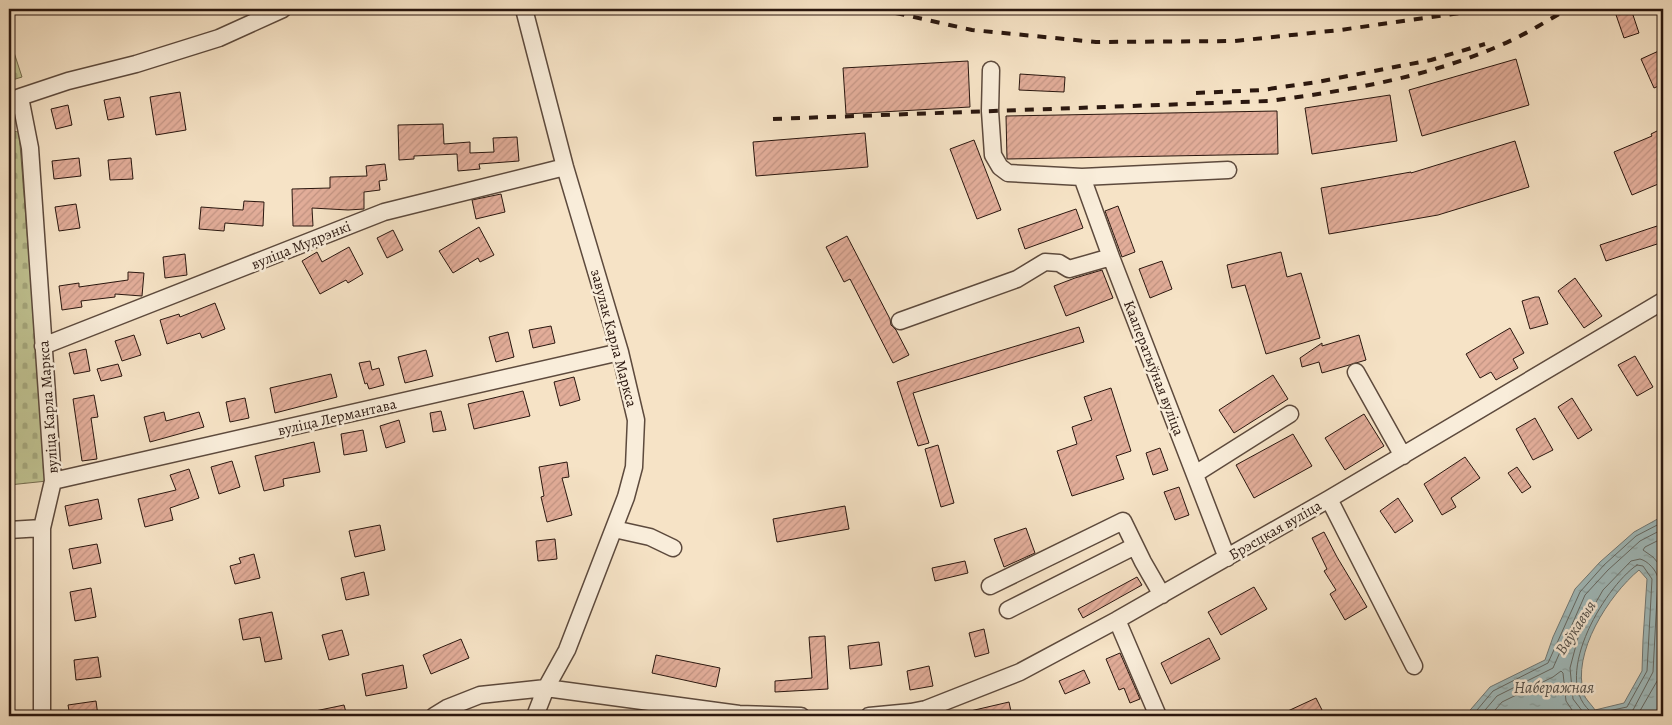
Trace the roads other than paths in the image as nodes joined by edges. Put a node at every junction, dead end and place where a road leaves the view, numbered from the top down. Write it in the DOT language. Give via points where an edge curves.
graph roads {
  1 [pos="283,9"];
  2 [pos="524,9"];
  3 [pos="992,70"];
  4 [pos="14,100"];
  5 [pos="565,166"];
  6 [pos="1228,170"];
  7 [pos="1082,177"];
  8 [pos="1111,257"];
  9 [pos="1663,301"];
  10 [pos="900,321"];
  11 [pos="43,346"];
  12 [pos="620,352"];
  13 [pos="1356,372"];
  14 [pos="1290,414"];
  15 [pos="1403,456"];
  16 [pos="1195,474"];
  17 [pos="53,481"];
  18 [pos="1329,499"];
  19 [pos="42,528"];
  20 [pos="614,528"];
  21 [pos="9,530"];
  22 [pos="1135,546"];
  23 [pos="673,548"];
  24 [pos="1227,558"];
  25 [pos="990,586"];
  26 [pos="1162,595"];
  27 [pos="1008,610"];
  28 [pos="1116,620"];
  29 [pos="1414,666"];
  30 [pos="546,688"];
  31 [pos="927,713"];
  32 [pos="42,716"];
  33 [pos="434,716"];
  34 [pos="535,716"];
  35 [pos="801,716"];
  36 [pos="869,716"];
  37 [pos="1158,716"];
  1 -- 4 [label="street" via="218,38"];
  2 -- 5 [label="street, завулак Карла Маркса"];
  3 -- 7 [label="street" via="993,155 1000,167 1008,173"];
  4 -- 11 [label="street, вуліца Карла Маркса" via="30,148"];
  5 -- 11 [label="street, вуліца Мудрэнкі" via="384,212"];
  5 -- 12 [label="street, завулак Карла Маркса"];
  6 -- 7 [label="street"];
  7 -- 8 [label="street, Кааператыўная вуліца"];
  8 -- 10 [label="street" via="1069,269 1059,262 1045,262 1017,279"];
  8 -- 16 [label="street, Кааператыўная вуліца"];
  9 -- 15 [label="street, Брэсцкая вуліца"];
  11 -- 17 [label="street, вуліца Карла Маркса"];
  12 -- 17 [label="street, вуліца Лермантава"];
  12 -- 20 [label="street, завулак Карла Маркса" via="636,420 634,467"];
  13 -- 15 [label="street"];
  14 -- 16 [label="street"];
  15 -- 18 [label="street, Брэсцкая вуліца"];
  16 -- 24 [label="street, Кааператыўная вуліца"];
  17 -- 19 [label="street, вуліца Карла Маркса"];
  18 -- 24 [label="street, Брэсцкая вуліца"];
  18 -- 29 [label="street"];
  19 -- 21 [label="street"];
  19 -- 32 [label="street, вуліца Карла Маркса"];
  20 -- 23 [label="street" via="650,537"];
  20 -- 30 [label="street, завулак Карла Маркса" via="567,650"];
  22 -- 25 [label="street" via="1123,521"];
  22 -- 26 [label="street"];
  22 -- 27 [label="street"];
  24 -- 26 [label="street, Брэсцкая вуліца"];
  26 -- 28 [label="street, Брэсцкая вуліца"];
  28 -- 31 [label="street, Брэсцкая вуліца" via="1020,672"];
  28 -- 37 [label="street"];
  30 -- 33 [label="street" via="480,695"];
  30 -- 34 [label="street, завулак Карла Маркса"];
  30 -- 35 [label="street" via="739,714"];
  31 -- 36 [label="street, Брэсцкая вуліца"];
}
